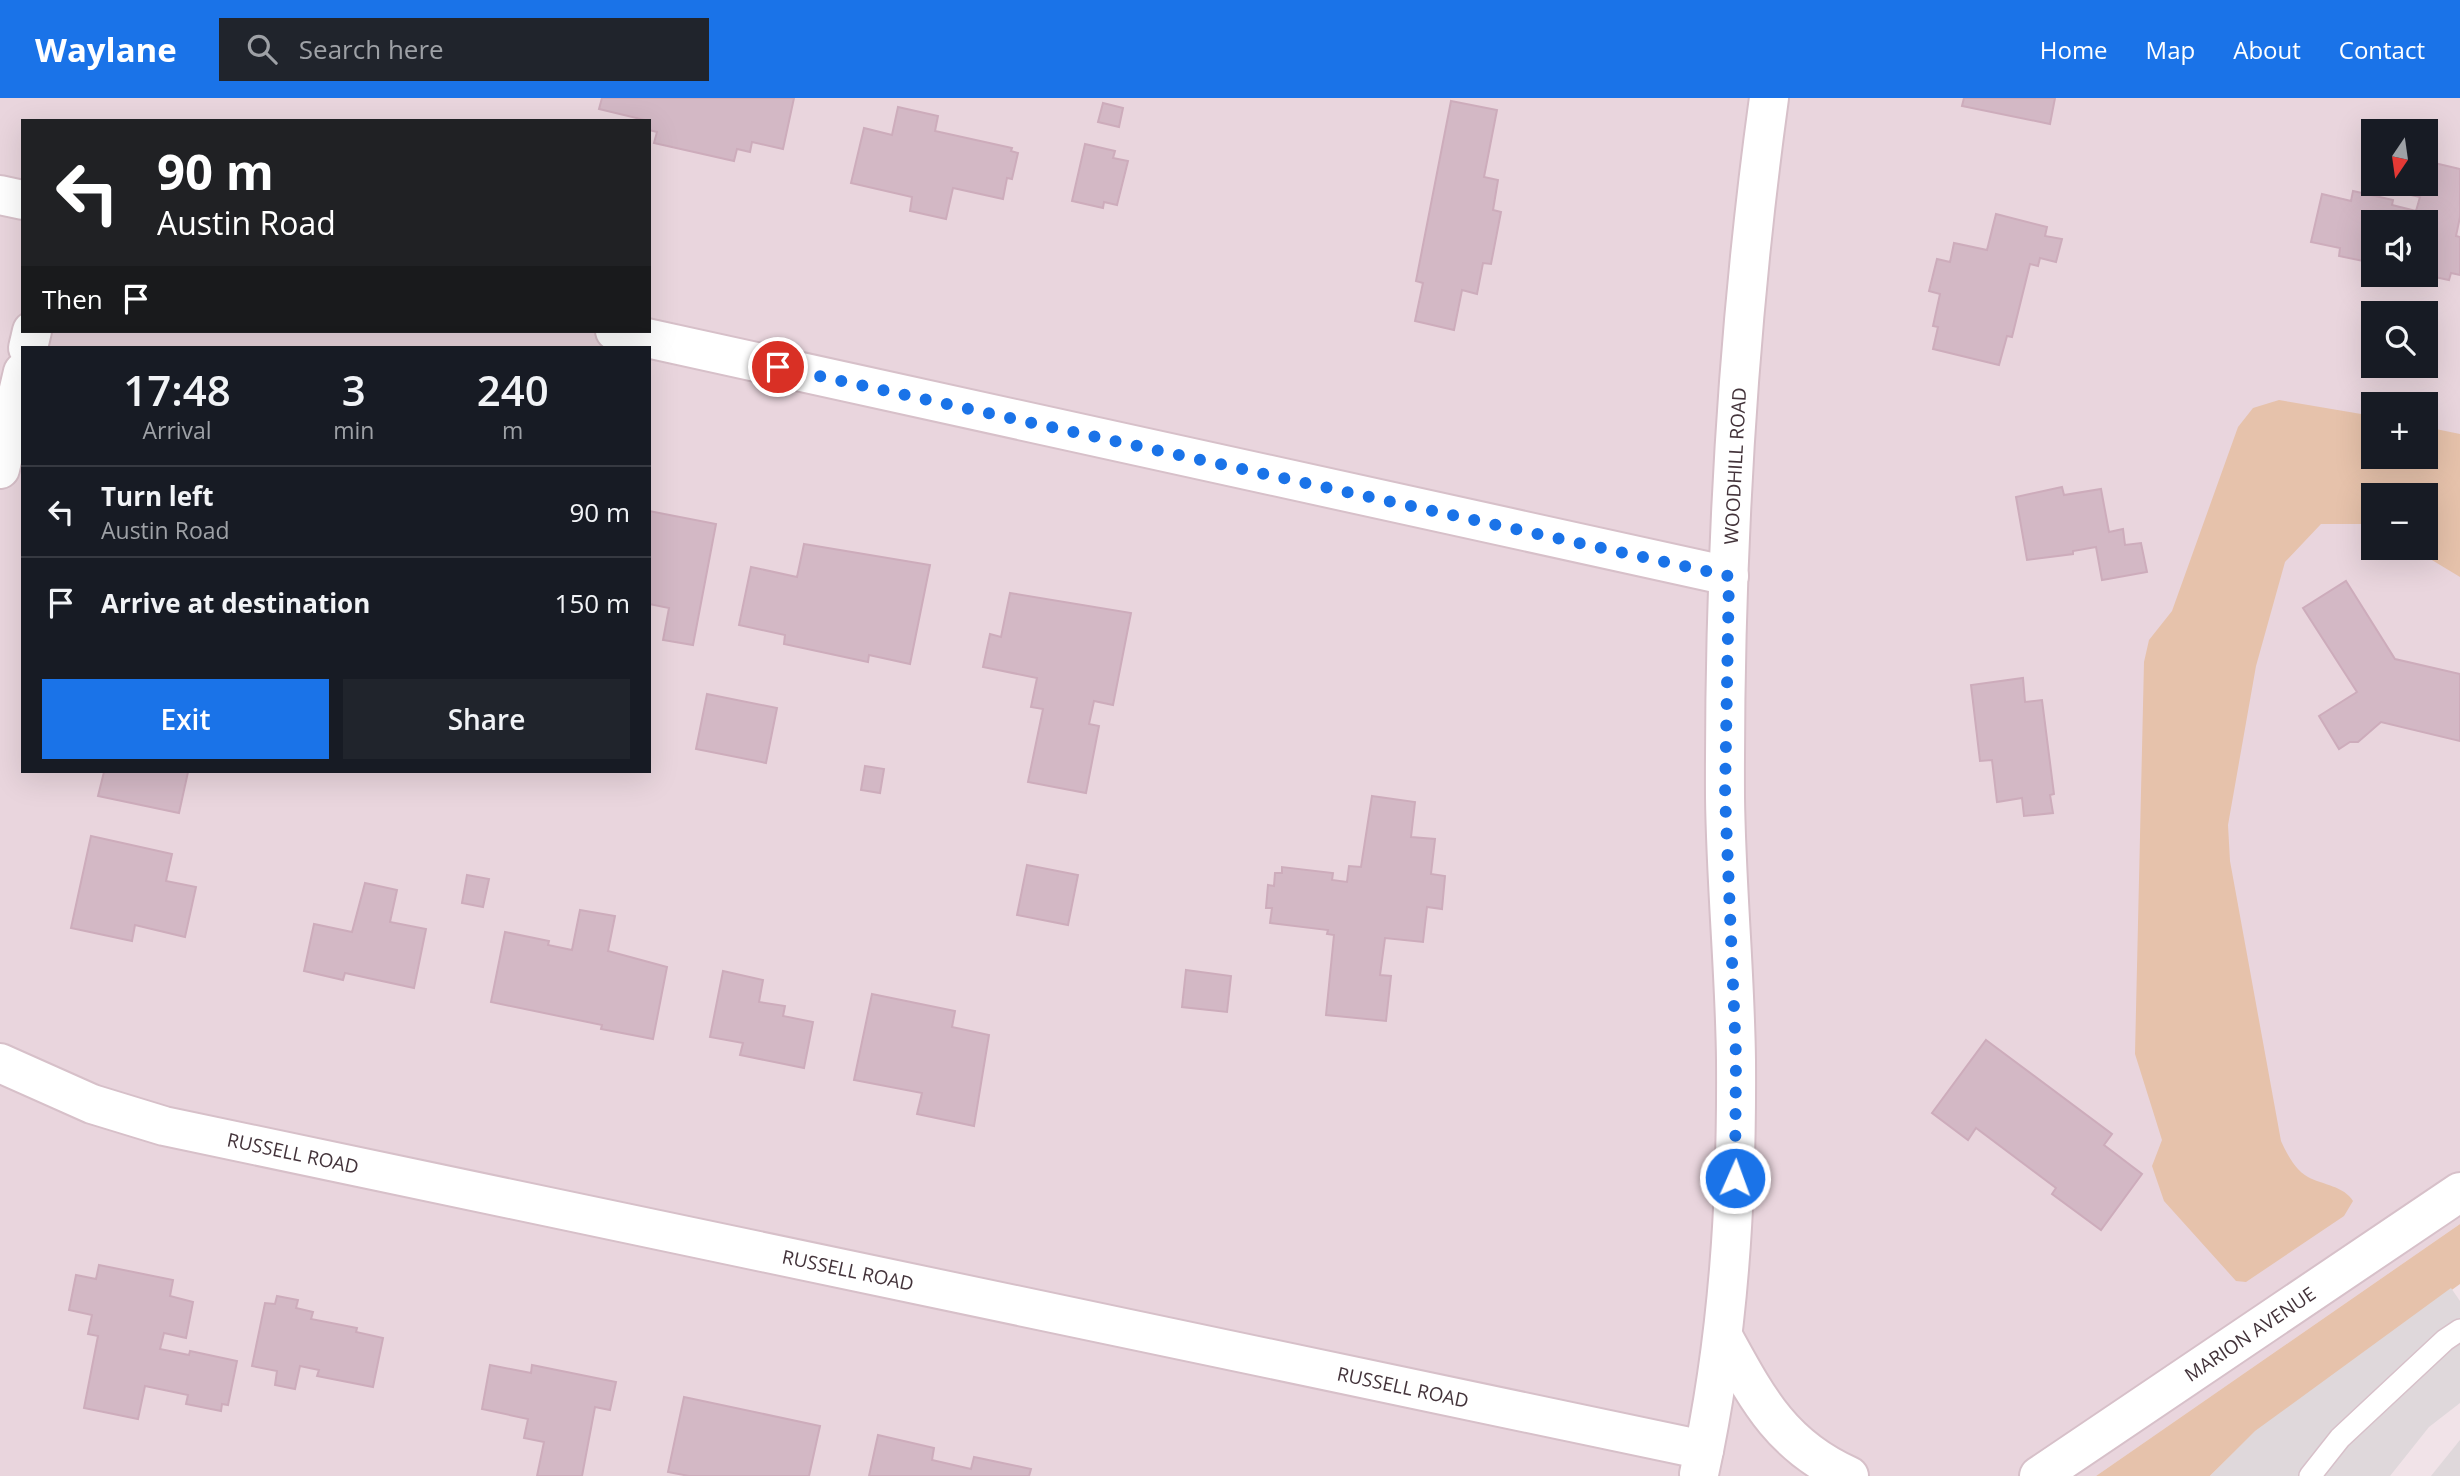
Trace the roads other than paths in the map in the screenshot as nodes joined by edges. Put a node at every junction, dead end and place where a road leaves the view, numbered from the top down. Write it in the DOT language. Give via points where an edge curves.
graph roads {
  1 [pos="1769,98"];
  2 [pos="0,195"];
  3 [pos="21,200"];
  4 [pos="624,333"];
  5 [pos="21,380"];
  6 [pos="0,469"];
  7 [pos="1729,576"];
  8 [pos="0,1063"];
  9 [pos="2460,1192"];
  10 [pos="2460,1330"];
  11 [pos="1724,1338"];
  12 [pos="1702,1463"];
  13 [pos="1849,1476"];
  14 [pos="2039,1476"];
  15 [pos="2310,1476"];
  1 -- 7 [label="street, WOODHILL ROAD" via="1741,365"];
  2 -- 3 [label="street"];
  4 -- 7 [label="street"];
  5 -- 6 [label="street"];
  7 -- 11 [label="street, WOODHILL ROAD" via="1725,795 1736,1156"];
  8 -- 12 [label="street, RUSSELL ROAD" via="92,1104 164,1126"];
  9 -- 14 [label="street, MARION AVENUE"];
  10 -- 15 [label="lane" via="2340,1438"];
  11 -- 12 [label="street, WOODHILL ROAD"];
  11 -- 13 [label="street" via="1777,1425 1812,1457"];
}
